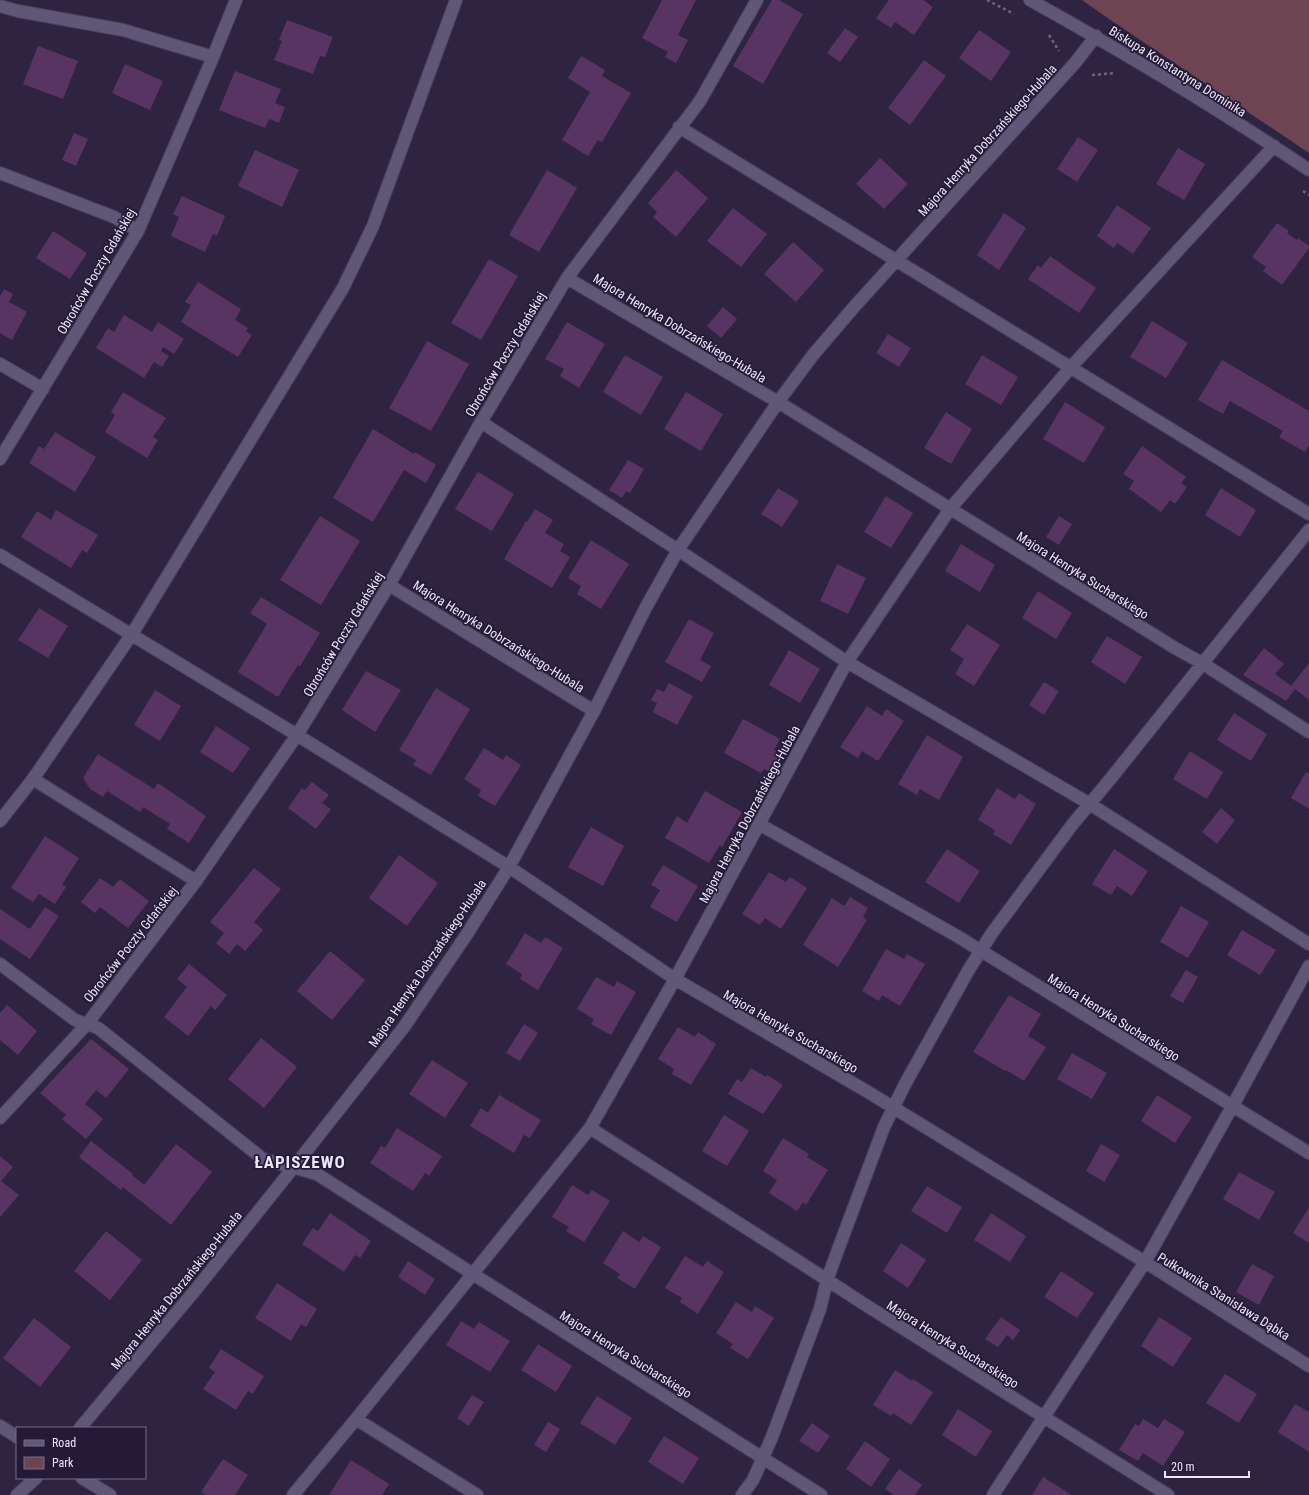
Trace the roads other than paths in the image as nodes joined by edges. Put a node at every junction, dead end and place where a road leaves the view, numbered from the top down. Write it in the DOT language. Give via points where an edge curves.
graph roads {
  1 [pos="236,0"];
  2 [pos="456,0"];
  3 [pos="757,0"];
  4 [pos="1030,0"];
  5 [pos="0,6"];
  6 [pos="1096,36"];
  7 [pos="213,57"];
  8 [pos="679,127"];
  9 [pos="1274,146"];
  10 [pos="1309,170"];
  11 [pos="0,174"];
  12 [pos="138,231"];
  13 [pos="897,261"];
  14 [pos="567,278"];
  15 [pos="0,364"];
  16 [pos="1071,367"];
  17 [pos="43,389"];
  18 [pos="778,402"];
  19 [pos="481,422"];
  20 [pos="0,459"];
  21 [pos="950,509"];
  22 [pos="1309,514"];
  23 [pos="1309,530"];
  24 [pos="678,550"];
  25 [pos="0,554"];
  26 [pos="389,585"];
  27 [pos="132,634"];
  28 [pos="847,662"];
  29 [pos="1202,663"];
  30 [pos="594,711"];
  31 [pos="1309,732"];
  32 [pos="297,735"];
  33 [pos="33,779"];
  34 [pos="1090,804"];
  35 [pos="0,821"];
  36 [pos="759,824"];
  37 [pos="509,867"];
  38 [pos="196,881"];
  39 [pos="1309,944"];
  40 [pos="980,951"];
  41 [pos="0,964"];
  42 [pos="1309,966"];
  43 [pos="675,979"];
  44 [pos="86,1024"];
  45 [pos="1232,1107"];
  46 [pos="893,1108"];
  47 [pos="0,1118"];
  48 [pos="590,1128"];
  49 [pos="1309,1153"];
  50 [pos="293,1168"];
  51 [pos="1145,1262"];
  52 [pos="473,1274"];
  53 [pos="828,1280"];
  54 [pos="1309,1366"];
  55 [pos="1043,1418"];
  56 [pos="356,1419"];
  57 [pos="0,1426"];
  58 [pos="81,1427"];
  59 [pos="16,1436"];
  60 [pos="763,1458"];
  61 [pos="35,1479"];
  62 [pos="84,1479"];
  63 [pos="17,1495"];
  64 [pos="110,1495"];
  65 [pos="293,1495"];
  66 [pos="477,1495"];
  67 [pos="742,1495"];
  68 [pos="821,1495"];
  69 [pos="993,1495"];
  70 [pos="1168,1495"];
  1 -- 7 [label="street, Obrońców Poczty Gdańskiej"];
  2 -- 27 [label="street" via="373,226 343,288"];
  3 -- 8 [label="street, Obrońców Poczty Gdańskiej" via="700,101"];
  4 -- 6 [label="street, Biskupa Konstantyna Dominika"];
  5 -- 7 [label="street" via="123,30"];
  6 -- 9 [label="street, Biskupa Konstantyna Dominika"];
  6 -- 13 [label="street, Majora Henryka Dobrzańskiego-Hubala" via="1075,63"];
  7 -- 12 [label="street, Obrońców Poczty Gdańskiej"];
  8 -- 13 [label="street"];
  8 -- 14 [label="street, Obrońców Poczty Gdańskiej"];
  9 -- 10 [label="street, Biskupa Konstantyna Dominika"];
  9 -- 16 [label="street, Majora Henryka Dobrzańskiego-Hubala"];
  11 -- 12 [label="street" via="114,216"];
  12 -- 17 [label="street, Obrońców Poczty Gdańskiej"];
  13 -- 16 [label="street"];
  13 -- 18 [label="street, Majora Henryka Dobrzańskiego-Hubala" via="813,355"];
  14 -- 18 [label="street, Majora Henryka Dobrzańskiego-Hubala"];
  14 -- 19 [label="street, Obrońców Poczty Gdańskiej"];
  15 -- 17 [label="street"];
  16 -- 21 [label="street, Majora Henryka Dobrzańskiego-Hubala"];
  16 -- 22 [label="street"];
  17 -- 20 [label="street, Obrońców Poczty Gdańskiej"];
  18 -- 21 [label="street, Majora Henryka Dobrzańskiego-Hubala"];
  18 -- 24 [label="street, Majora Henryka Dobrzańskiego-Hubala"];
  19 -- 24 [label="street"];
  19 -- 26 [label="street, Obrońców Poczty Gdańskiej"];
  21 -- 28 [label="street, Majora Henryka Dobrzańskiego-Hubala"];
  21 -- 29 [label="street, Majora Henryka Sucharskiego"];
  23 -- 29 [label="street"];
  24 -- 28 [label="street"];
  24 -- 30 [label="street, Majora Henryka Dobrzańskiego-Hubala"];
  25 -- 27 [label="street"];
  26 -- 30 [label="street, Majora Henryka Dobrzańskiego-Hubala"];
  26 -- 32 [label="street, Obrońców Poczty Gdańskiej"];
  27 -- 32 [label="street"];
  27 -- 33 [label="street"];
  28 -- 34 [label="street"];
  28 -- 36 [label="street, Majora Henryka Dobrzańskiego-Hubala"];
  29 -- 31 [label="street, Majora Henryka Sucharskiego"];
  29 -- 34 [label="street"];
  30 -- 37 [label="street, Majora Henryka Dobrzańskiego-Hubala"];
  32 -- 37 [label="street"];
  32 -- 38 [label="street, Obrońców Poczty Gdańskiej"];
  33 -- 35 [label="street"];
  33 -- 38 [label="street, Obrońców Poczty Gdańskiej"];
  34 -- 39 [label="street"];
  34 -- 40 [label="street"];
  36 -- 40 [label="street, Majora Henryka Sucharskiego"];
  36 -- 43 [label="street, Majora Henryka Dobrzańskiego-Hubala"];
  37 -- 43 [label="street"];
  37 -- 50 [label="street, Majora Henryka Dobrzańskiego-Hubala" via="404,1027"];
  38 -- 44 [label="street, Obrońców Poczty Gdańskiej"];
  40 -- 45 [label="street, Majora Henryka Sucharskiego"];
  40 -- 46 [label="street"];
  41 -- 44 [label="street" via="75,1020"];
  42 -- 45 [label="street, Pułkownika Stanisława Dąbka"];
  43 -- 46 [label="street, Majora Henryka Sucharskiego"];
  43 -- 48 [label="street, Majora Henryka Dobrzańskiego-Hubala"];
  44 -- 47 [label="street, Obrońców Poczty Gdańskiej"];
  44 -- 50 [label="street" via="98,1028 263,1159"];
  45 -- 49 [label="street"];
  45 -- 51 [label="street, Pułkownika Stanisława Dąbka"];
  46 -- 51 [label="street, Majora Henryka Sucharskiego"];
  46 -- 53 [label="street"];
  48 -- 52 [label="street, Majora Henryka Dobrzańskiego-Hubala"];
  48 -- 53 [label="street, Majora Henryka Sucharskiego"];
  50 -- 52 [label="street" via="317,1174"];
  50 -- 58 [label="street, Majora Henryka Dobrzańskiego-Hubala"];
  51 -- 54 [label="street, Pułkownika Stanisława Dąbka"];
  51 -- 55 [label="street, Pułkownika Stanisława Dąbka"];
  52 -- 56 [label="street, Majora Henryka Dobrzańskiego-Hubala"];
  52 -- 60 [label="street, Majora Henryka Sucharskiego"];
  53 -- 55 [label="street, Majora Henryka Sucharskiego"];
  53 -- 60 [label="street" via="820,1309"];
  55 -- 69 [label="street, Pułkownika Stanisława Dąbka"];
  55 -- 70 [label="street"];
  56 -- 65 [label="street, Majora Henryka Dobrzańskiego-Hubala"];
  56 -- 66 [label="street"];
  57 -- 59 [label="street"];
  60 -- 67 [label="street" via="753,1480"];
  60 -- 68 [label="street, Majora Henryka Sucharskiego"];
  61 -- 63 [label="street"];
  62 -- 64 [label="street"];
}
